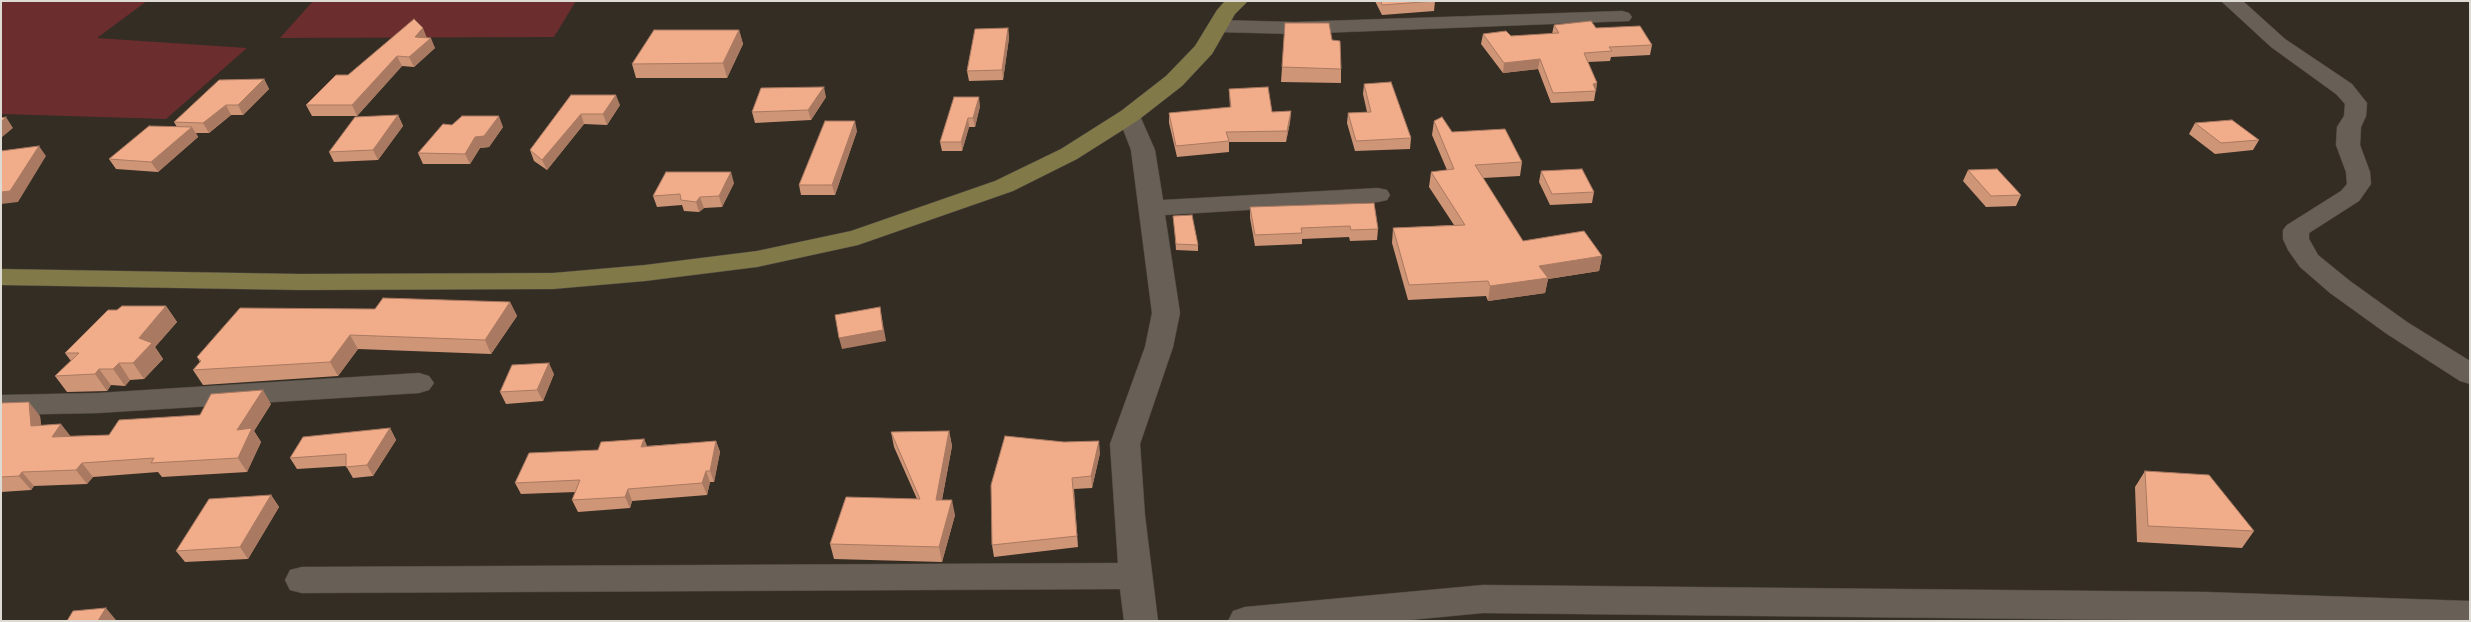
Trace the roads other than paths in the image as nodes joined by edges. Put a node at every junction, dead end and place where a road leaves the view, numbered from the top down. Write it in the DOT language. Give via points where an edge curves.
graph roads {
  1 [pos="1238,1"];
  2 [pos="2231,1"];
  3 [pos="1622,17"];
  4 [pos="1218,26"];
  5 [pos="1129,116"];
  6 [pos="1378,195"];
  7 [pos="1152,208"];
  8 [pos="1,277"];
  9 [pos="2470,374"];
  10 [pos="419,384"];
  11 [pos="1,405"];
  12 [pos="1136,576"];
  13 [pos="302,580"];
  14 [pos="2470,615"];
  15 [pos="1142,621"];
  16 [pos="1246,621"];
  1 -- 4 [label="main road" via="1227,10"];
  2 -- 9 [label="street" via="2278,43 2344,89 2356,104 2355,116 2349,127 2348,146 2359,184 2350,196 2296,230 2301,250 2340,287"];
  3 -- 4 [label="street" via="1294,28"];
  4 -- 5 [label="main road" via="1204,49 1174,81"];
  5 -- 7 [label="street" via="1143,150"];
  5 -- 8 [label="main road" via="1070,154 1004,186 858,237 757,258 553,281 300,282"];
  6 -- 7 [label="street"];
  7 -- 12 [label="street" via="1166,313 1159,347 1125,444 1128,516"];
  10 -- 11 [label="street" via="98,403"];
  12 -- 13 [label="street"];
  12 -- 15 [label="street"];
  14 -- 16 [label="street" via="2205,606 1483,599"];
}
